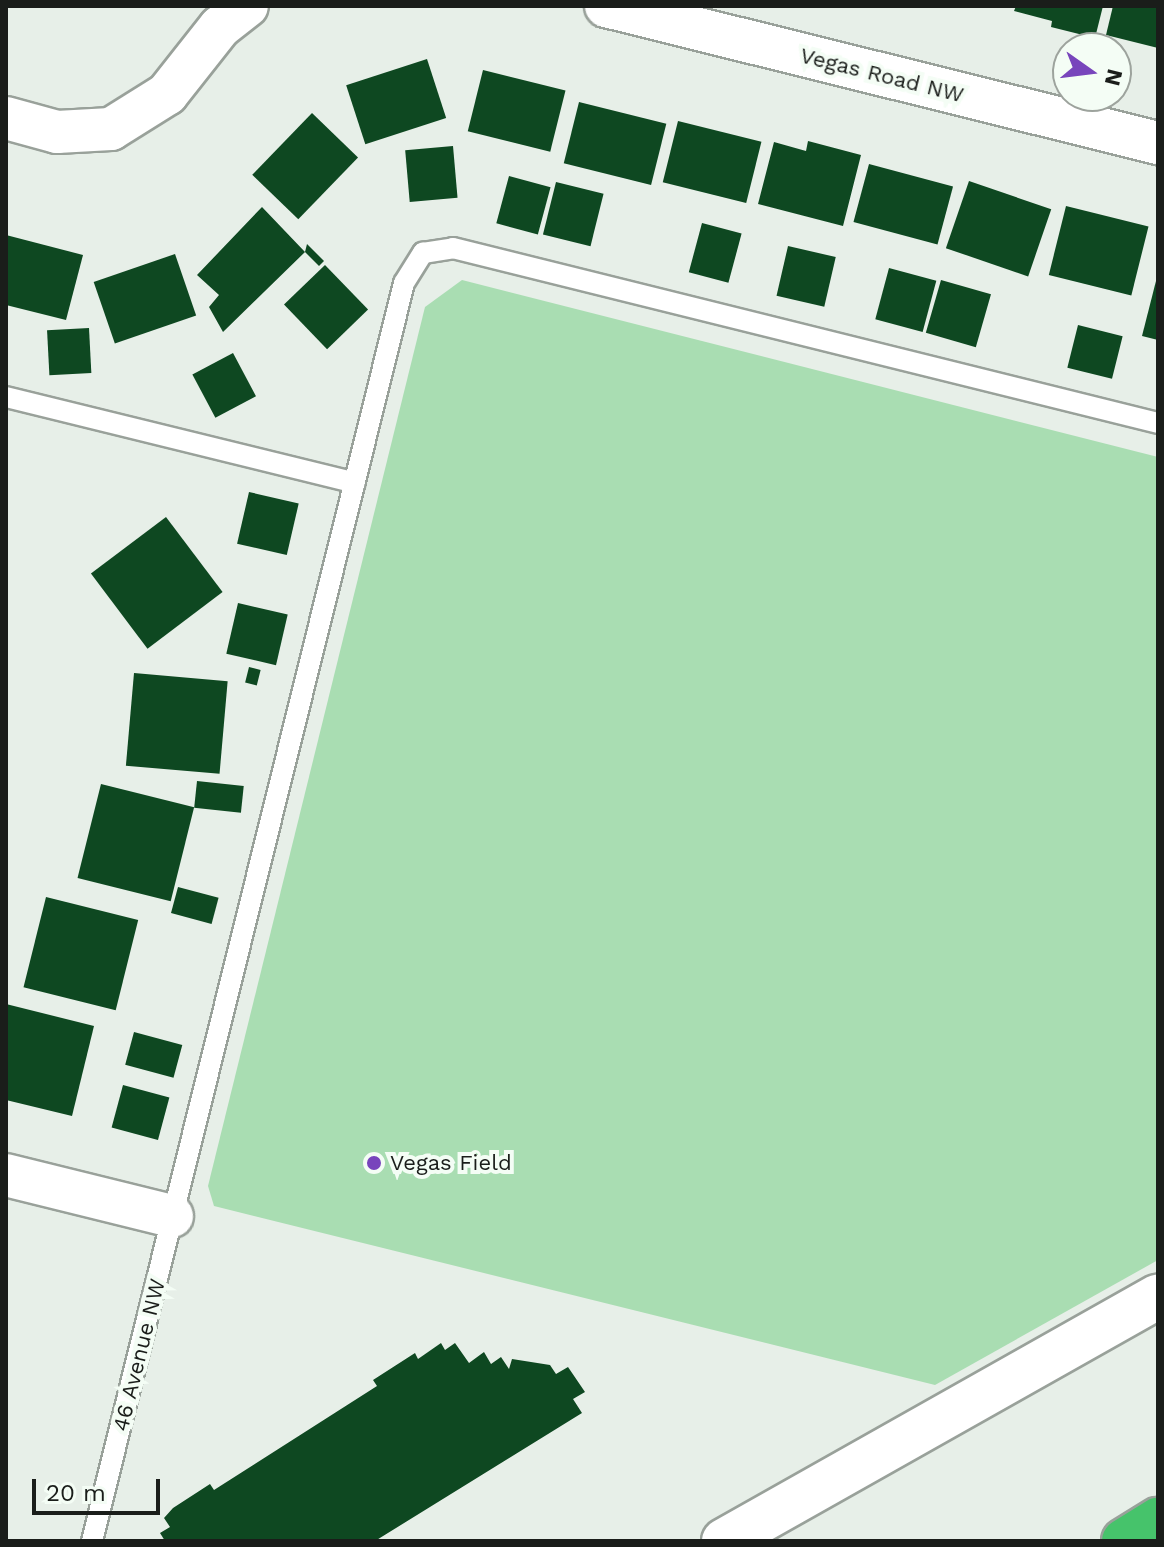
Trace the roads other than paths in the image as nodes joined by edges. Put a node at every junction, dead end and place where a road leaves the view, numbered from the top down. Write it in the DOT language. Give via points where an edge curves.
graph roads {
  1 [pos="247,6"];
  2 [pos="606,6"];
  3 [pos="6,118"];
  4 [pos="1158,143"];
  5 [pos="6,397"];
  6 [pos="1158,423"];
  7 [pos="355,483"];
  8 [pos="6,1175"];
  9 [pos="172,1216"];
  10 [pos="1158,1296"];
  11 [pos="1158,1520"];
  12 [pos="92,1541"];
  13 [pos="724,1541"];
  14 [pos="1124,1541"];
  1 -- 3 [label="street" via="220,27 167,94 111,129 57,132"];
  2 -- 4 [label="street, Vegas Road NW"];
  5 -- 7 [label="lane"];
  6 -- 7 [label="lane, 46 Avenue NW" via="436,248 410,267"];
  7 -- 9 [label="lane, 46 Avenue NW"];
  8 -- 9 [label="street"];
  9 -- 12 [label="lane, 46 Avenue NW"];
  10 -- 13 [label="street"];
  11 -- 14 [label="highway"];
}
